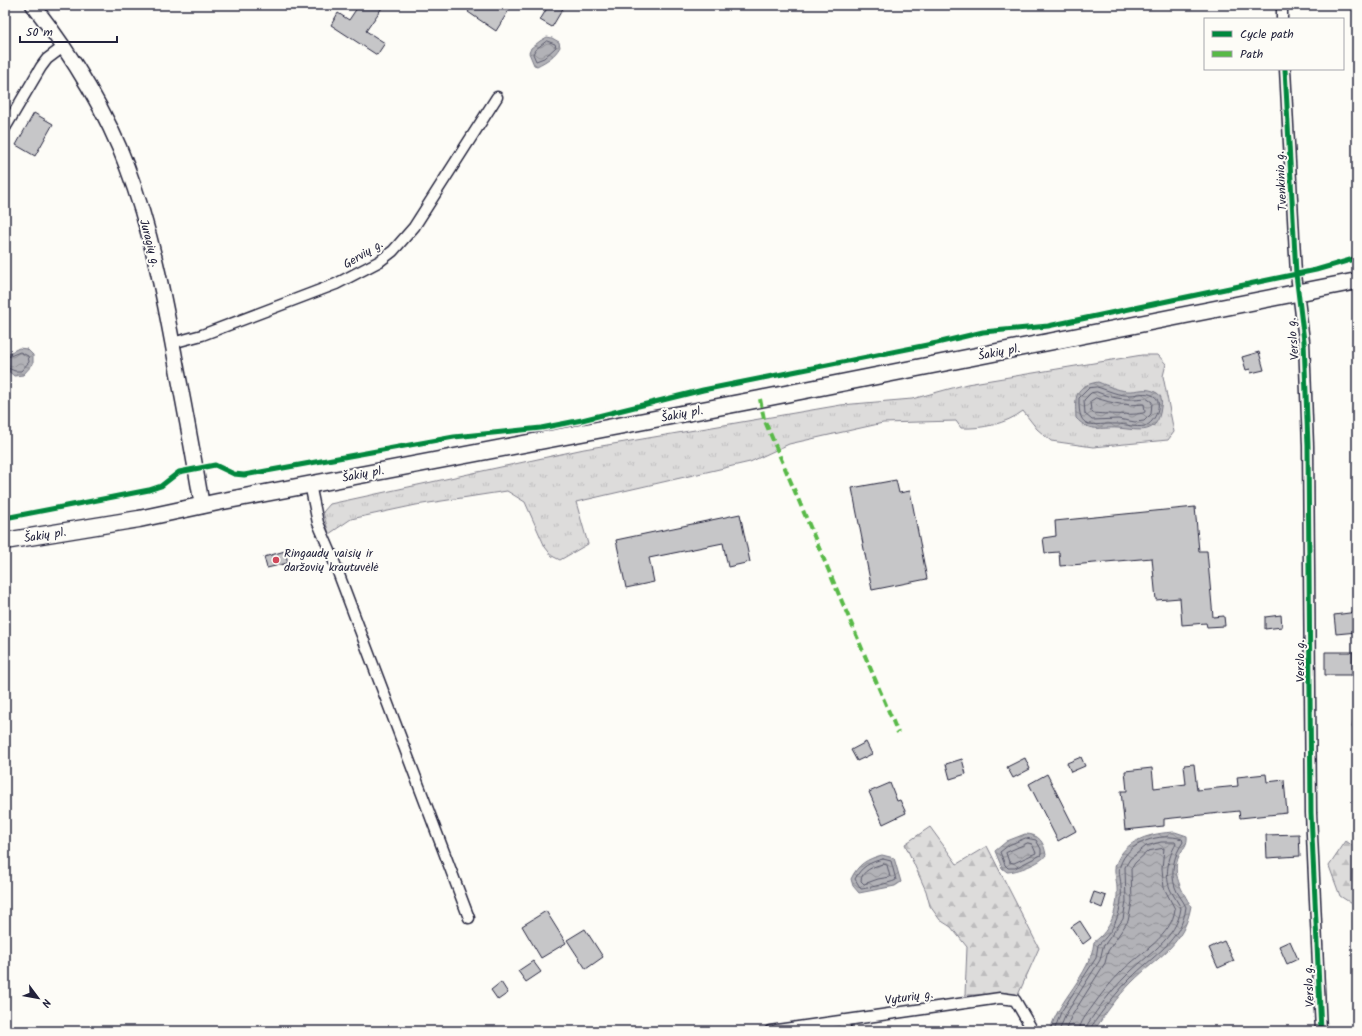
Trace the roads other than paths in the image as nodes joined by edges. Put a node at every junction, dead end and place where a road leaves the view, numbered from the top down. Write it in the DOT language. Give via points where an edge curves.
graph roads {
  1 [pos="33,5"];
  2 [pos="1282,5"];
  3 [pos="1282,18"];
  4 [pos="64,47"];
  5 [pos="1285,70"];
  6 [pos="497,97"];
  7 [pos="5,128"];
  8 [pos="1357,281"];
  9 [pos="1298,292"];
  10 [pos="172,343"];
  11 [pos="310,484"];
  12 [pos="202,506"];
  13 [pos="5,541"];
  14 [pos="469,918"];
  15 [pos="843,1020"];
  16 [pos="770,1031"];
  17 [pos="846,1031"];
  18 [pos="1033,1031"];
  19 [pos="1321,1031"];
  1 -- 4 [label="main road, Juragių g."];
  2 -- 3 [label="street"];
  4 -- 7 [label="street" via="47,59 41,67"];
  4 -- 10 [label="main road, Juragių g." via="90,90 127,166 152,248"];
  5 -- 9 [label="street, Tvenkinio g."];
  6 -- 10 [label="street, Gervių g." via="414,227 393,251 380,261 336,284 202,335"];
  8 -- 9 [label="main road, Šakių pl."];
  9 -- 11 [label="main road, Šakių pl." via="760,399"];
  9 -- 19 [label="street, Verslo g." via="1304,341 1308,446 1311,813"];
  10 -- 12 [label="main road, Juragių g."];
  11 -- 12 [label="main road, Šakių pl."];
  11 -- 14 [label="street" via="318,523"];
  12 -- 13 [label="main road, Šakių pl."];
  15 -- 16 [label="street, Vyturių g."];
  15 -- 17 [label="street"];
  15 -- 18 [label="street, Vyturių g." via="1000,998 1015,1000"];
}
